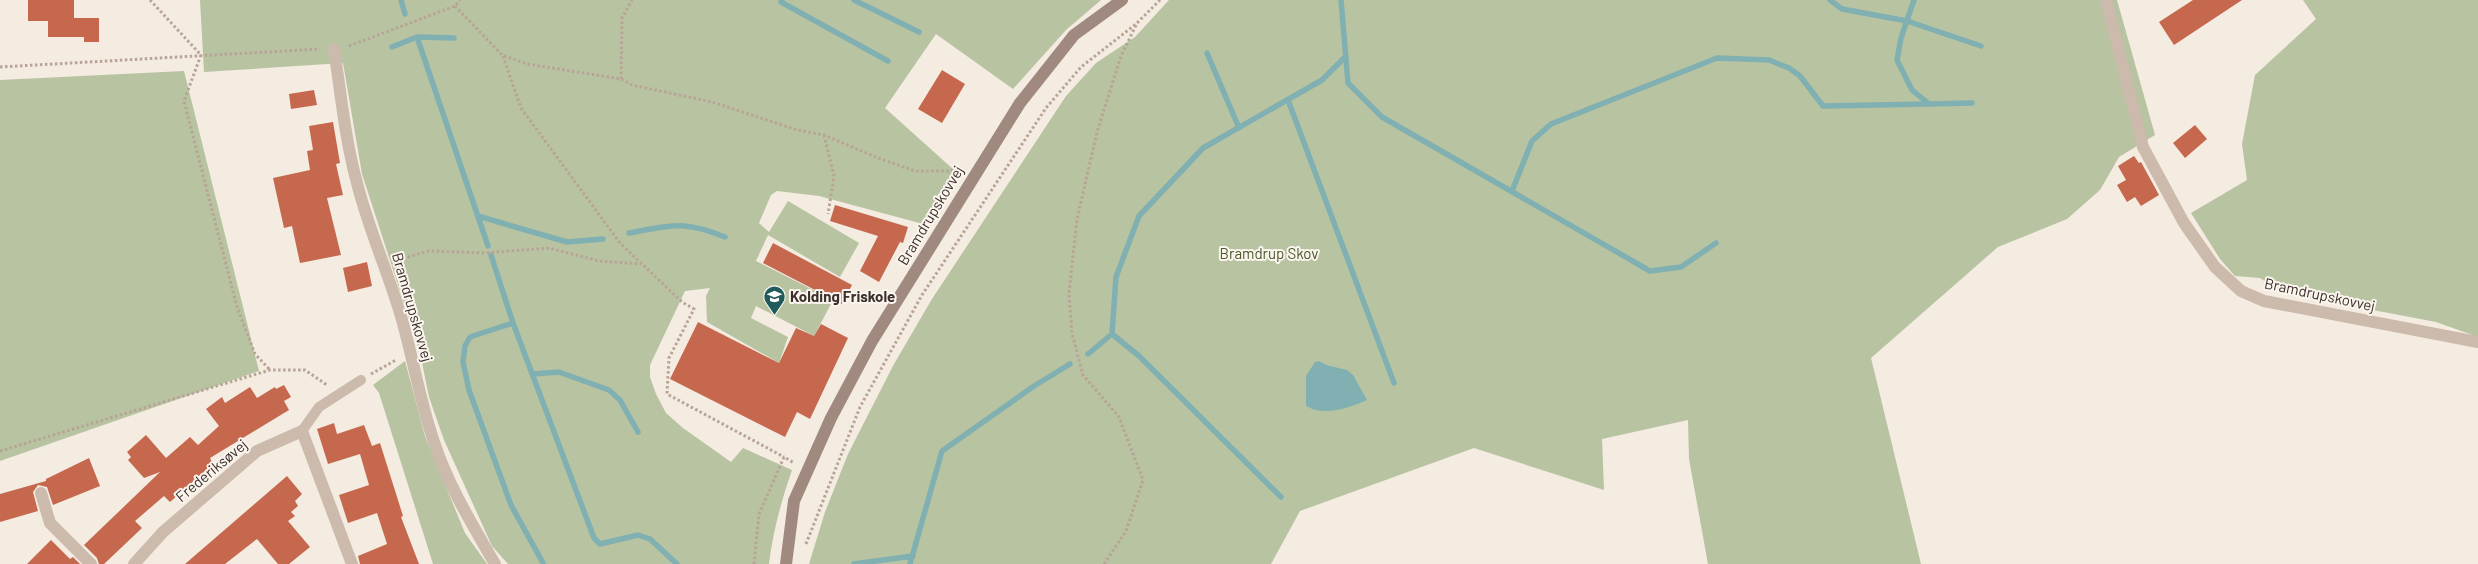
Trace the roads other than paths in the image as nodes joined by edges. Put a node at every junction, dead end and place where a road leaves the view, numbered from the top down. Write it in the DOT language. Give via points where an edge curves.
graph roads {
  1 [pos="1122,0"];
  2 [pos="2106,0"];
  3 [pos="334,48"];
  4 [pos="2478,342"];
  5 [pos="361,380"];
  6 [pos="302,431"];
  7 [pos="41,493"];
  8 [pos="91,564"];
  9 [pos="134,564"];
  10 [pos="352,564"];
  11 [pos="495,564"];
  12 [pos="786,564"];
  1 -- 12 [label="street, Bramdrupskovvej" via="1074,35 1020,103 872,342 794,501"];
  2 -- 4 [label="street, Bramdrupskovvej" via="2143,148 2184,223 2215,267 2242,291 2264,301"];
  3 -- 11 [label="street, Bramdrupskovvej" via="346,136 357,185 411,350 419,396 434,444 456,496"];
  5 -- 6 [label="lane" via="319,407"];
  6 -- 9 [label="street, Frederiksøvej" via="257,451 163,532"];
  6 -- 10 [label="street"];
  7 -- 8 [label="street" via="50,523"];
}
